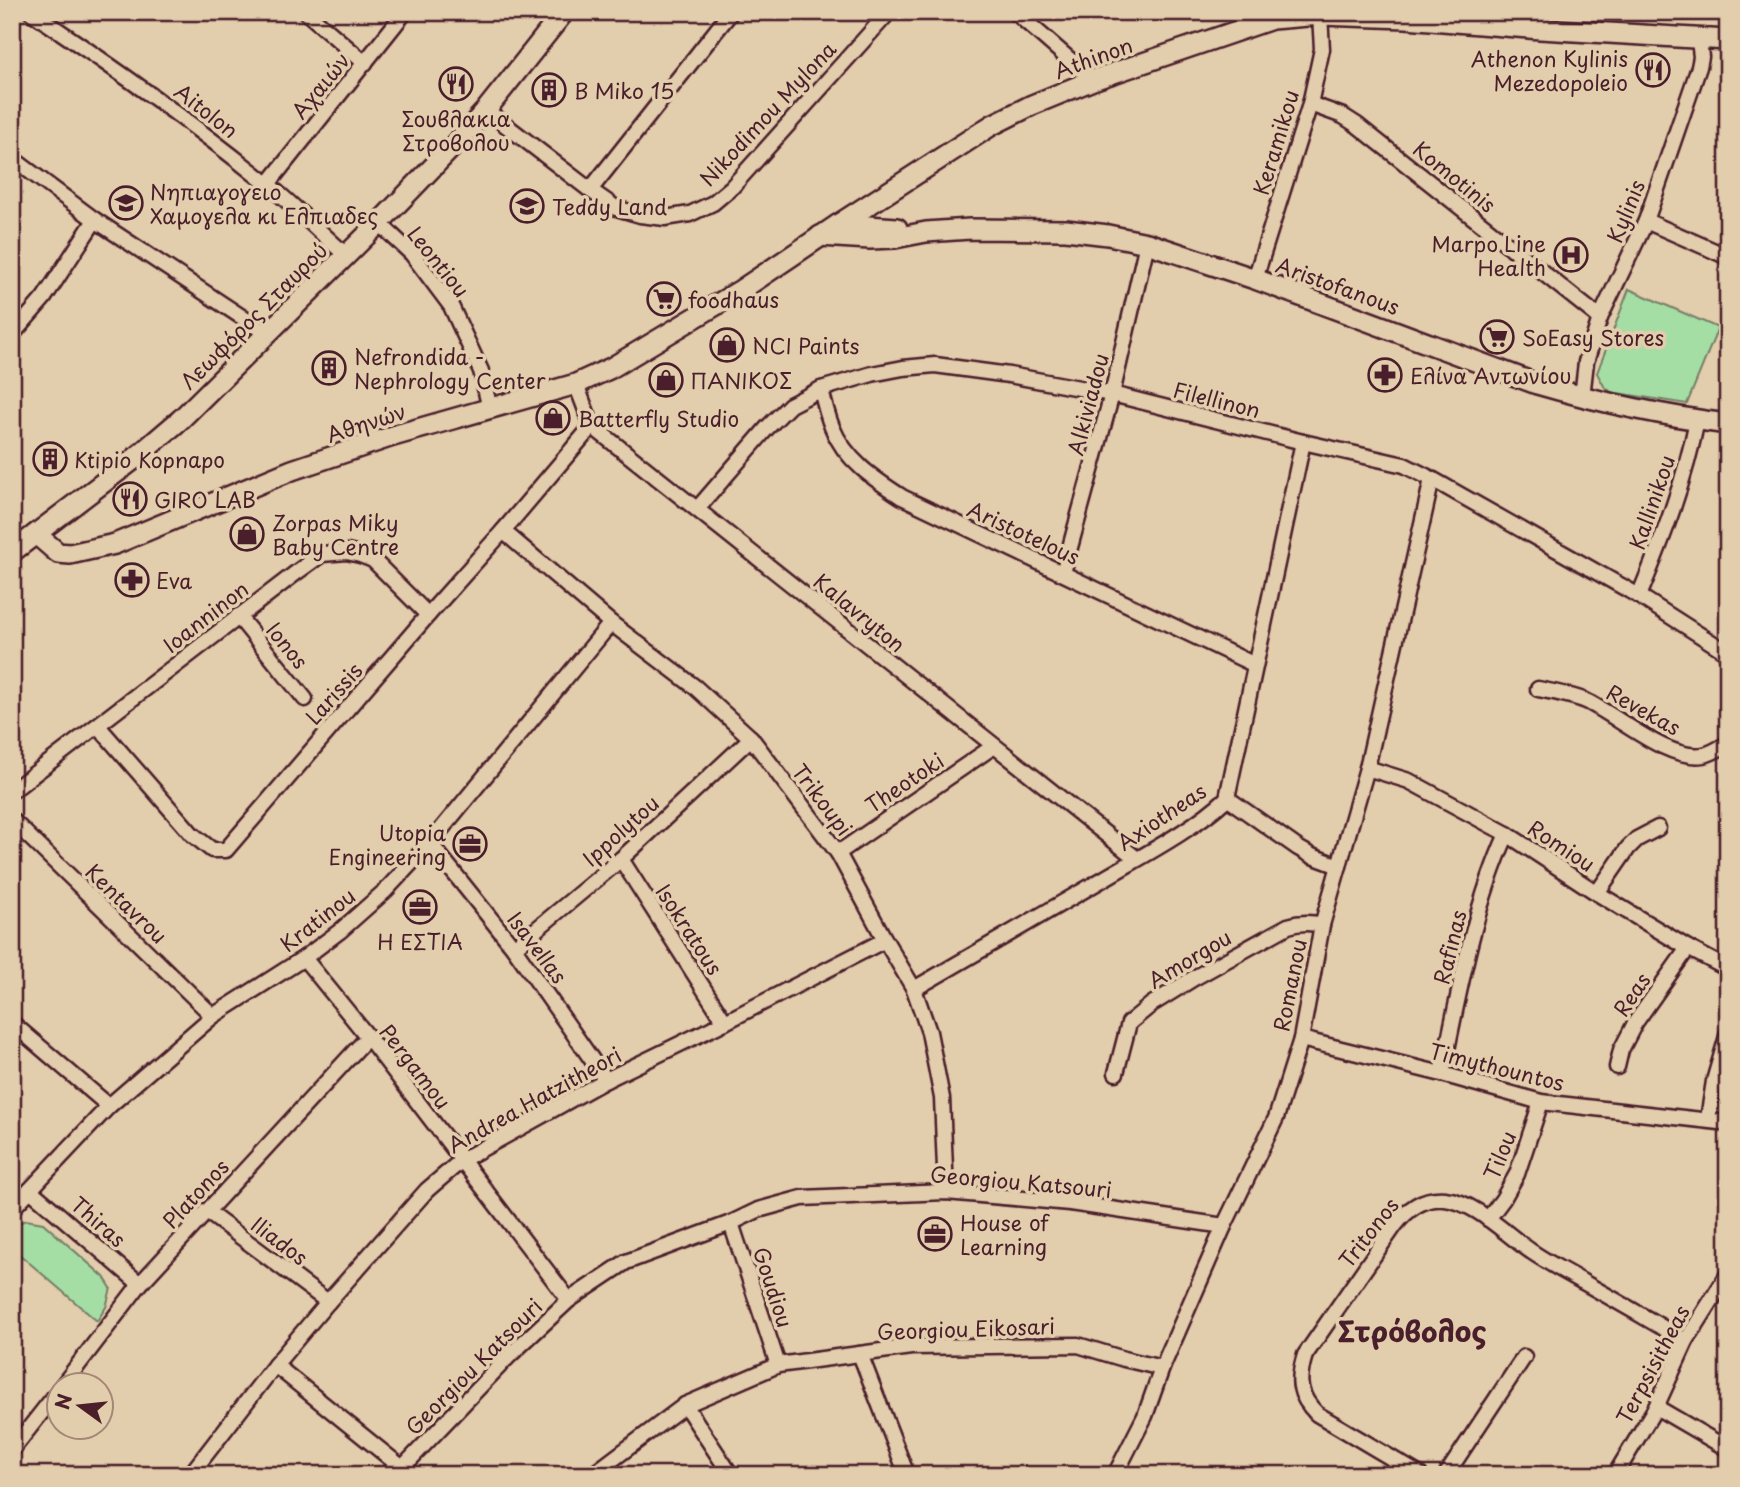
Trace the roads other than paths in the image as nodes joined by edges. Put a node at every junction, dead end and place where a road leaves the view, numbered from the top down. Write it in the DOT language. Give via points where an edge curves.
graph roads {
  1 [pos="31,12"];
  2 [pos="306,12"];
  3 [pos="405,12"];
  4 [pos="564,12"];
  5 [pos="731,12"];
  6 [pos="889,12"];
  7 [pos="1015,12"];
  8 [pos="1320,15"];
  9 [pos="1406,15"];
  10 [pos="1271,16"];
  11 [pos="1539,21"];
  12 [pos="1699,40"];
  13 [pos="1728,40"];
  14 [pos="365,63"];
  15 [pos="1093,80"];
  16 [pos="1310,103"];
  17 [pos="485,110"];
  18 [pos="12,158"];
  19 [pos="268,184"];
  20 [pos="590,190"];
  21 [pos="95,220"];
  22 [pos="1646,221"];
  23 [pos="379,223"];
  24 [pos="839,224"];
  25 [pos="926,232"];
  26 [pos="820,236"];
  27 [pos="1147,243"];
  28 [pos="345,255"];
  29 [pos="1728,257"];
  30 [pos="1255,279"];
  31 [pos="1600,318"];
  32 [pos="266,333"];
  33 [pos="12,335"];
  34 [pos="576,384"];
  35 [pos="821,389"];
  36 [pos="1112,394"];
  37 [pos="1582,397"];
  38 [pos="490,409"];
  39 [pos="1697,420"];
  40 [pos="1728,424"];
  41 [pos="592,426"];
  42 [pos="1303,442"];
  43 [pos="1432,479"];
  44 [pos="698,508"];
  45 [pos="503,531"];
  46 [pos="36,534"];
  47 [pos="12,552"];
  48 [pos="1063,573"];
  49 [pos="1639,596"];
  50 [pos="428,615"];
  51 [pos="238,616"];
  52 [pos="611,623"];
  53 [pos="1728,653"];
  54 [pos="1255,665"];
  55 [pos="1538,689"];
  56 [pos="305,699"];
  57 [pos="98,726"];
  58 [pos="751,738"];
  59 [pos="1728,743"];
  60 [pos="994,746"];
  61 [pos="1367,768"];
  62 [pos="12,791"];
  63 [pos="1227,797"];
  64 [pos="12,820"];
  65 [pos="1658,828"];
  66 [pos="1507,834"];
  67 [pos="430,843"];
  68 [pos="838,853"];
  69 [pos="621,859"];
  70 [pos="1138,859"];
  71 [pos="1339,866"];
  72 [pos="1597,893"];
  73 [pos="1322,925"];
  74 [pos="885,940"];
  75 [pos="514,948"];
  76 [pos="1688,948"];
  77 [pos="304,958"];
  78 [pos="1728,969"];
  79 [pos="914,989"];
  80 [pos="213,1016"];
  81 [pos="725,1022"];
  82 [pos="12,1023"];
  83 [pos="1728,1034"];
  84 [pos="368,1037"];
  85 [pos="1301,1039"];
  86 [pos="1617,1067"];
  87 [pos="1116,1073"];
  88 [pos="1442,1074"];
  89 [pos="606,1080"];
  90 [pos="1541,1102"];
  91 [pos="109,1106"];
  92 [pos="1708,1119"];
  93 [pos="1728,1123"];
  94 [pos="462,1160"];
  95 [pos="30,1190"];
  96 [pos="946,1192"];
  97 [pos="12,1209"];
  98 [pos="206,1211"];
  99 [pos="1488,1219"];
  100 [pos="731,1223"];
  101 [pos="1224,1226"];
  102 [pos="1728,1274"];
  103 [pos="140,1284"];
  104 [pos="569,1300"];
  105 [pos="328,1302"];
  106 [pos="1686,1341"];
  107 [pos="860,1354"];
  108 [pos="1524,1357"];
  109 [pos="275,1365"];
  110 [pos="778,1365"];
  111 [pos="1162,1368"];
  112 [pos="73,1372"];
  113 [pos="685,1405"];
  114 [pos="46,1406"];
  115 [pos="1656,1407"];
  116 [pos="1728,1449"];
  117 [pos="12,1450"];
  118 [pos="406,1471"];
  119 [pos="190,1475"];
  120 [pos="592,1475"];
  121 [pos="731,1475"];
  122 [pos="907,1475"];
  123 [pos="1115,1475"];
  124 [pos="1420,1475"];
  125 [pos="1446,1475"];
  126 [pos="1615,1475"];
  1 -- 19 [label="street, Aitolon" via="166,104"];
  2 -- 14 [label="street"];
  3 -- 14 [label="street, Αχαιών"];
  4 -- 17 [label="street, Λεωφόρος Σταυρού"];
  5 -- 20 [label="street"];
  6 -- 20 [label="street, Nikodimou Mylona" via="732,187 709,206 665,218 640,215 616,208"];
  7 -- 15 [label="street"];
  8 -- 9 [label="street, Athinon"];
  8 -- 10 [label="street, Athinon"];
  8 -- 16 [label="street, Keramikou" via="1322,49"];
  9 -- 11 [label="street, Athinon"];
  10 -- 15 [label="street, Athinon"];
  11 -- 12 [label="street, Athinon"];
  12 -- 13 [label="street, Athinon"];
  12 -- 22 [label="street, Kylinis" via="1699,66"];
  14 -- 19 [label="street, Αχαιών"];
  15 -- 24 [label="street, Athinon" via="992,125"];
  16 -- 30 [label="street, Keramikou"];
  16 -- 31 [label="street, Komotinis" via="1357,125"];
  17 -- 20 [label="street, Nikodimou Mylona"];
  17 -- 23 [label="street, Λεωφόρος Σταυρού"];
  18 -- 21 [label="street"];
  19 -- 28 [label="street, Aitolon"];
  21 -- 32 [label="street"];
  21 -- 33 [label="street" via="44,298"];
  22 -- 29 [label="street"];
  22 -- 31 [label="street, Kylinis"];
  23 -- 28 [label="street, Λεωφόρος Σταυρού"];
  23 -- 38 [label="street, Leontiou" via="412,254 451,306 481,372"];
  24 -- 25 [label="street, Aristofanous"];
  24 -- 26 [label="street, Αθηνών"];
  25 -- 26 [label="street, Aristofanous" via="870,239"];
  25 -- 27 [label="street, Aristofanous" via="1066,230"];
  26 -- 34 [label="street, Αθηνών" via="741,290"];
  27 -- 30 [label="street, Aristofanous"];
  27 -- 36 [label="street, Alkiviadou"];
  28 -- 32 [label="street, Λεωφόρος Σταυρού"];
  30 -- 37 [label="street, Aristofanous" via="1497,371"];
  31 -- 37 [label="street, Kylinis" via="1586,362"];
  32 -- 46 [label="street, Λεωφόρος Σταυρού" via="180,420"];
  34 -- 38 [label="street, Αθηνών"];
  34 -- 41 [label="street"];
  35 -- 36 [label="street, Filellinon" via="872,374 935,365"];
  35 -- 44 [label="street, Filellinon" via="790,405"];
  35 -- 48 [label="street, Aristotelous" via="832,429 852,460 873,479"];
  36 -- 42 [label="street, Filellinon"];
  36 -- 48 [label="street, Alkiviadou"];
  37 -- 39 [label="street, Aristofanous"];
  38 -- 46 [label="street, Αθηνών" via="292,470 115,544 58,553"];
  39 -- 40 [label="street, Aristofanous"];
  39 -- 49 [label="street, Kallinikou" via="1670,521"];
  41 -- 44 [label="street, Kalavryton"];
  41 -- 45 [label="street, Larissis"];
  42 -- 43 [label="street, Filellinon" via="1404,466"];
  42 -- 54 [label="street, Axiotheas"];
  43 -- 49 [label="street, Filellinon"];
  43 -- 61 [label="street, Romanou"];
  44 -- 60 [label="street, Kalavryton"];
  45 -- 50 [label="street, Larissis"];
  45 -- 52 [label="street, Trikoupi"];
  46 -- 47 [label="street"];
  48 -- 54 [label="street, Aristotelous"];
  49 -- 53 [label="street, Filellinon"];
  50 -- 51 [label="street, Ioanninon" via="373,560 334,552 315,558"];
  50 -- 57 [label="street, Larissis" via="226,850 212,850 192,834"];
  51 -- 56 [label="street, Ionos"];
  51 -- 57 [label="street, Ioanninon"];
  52 -- 58 [label="street, Trikoupi" via="695,687"];
  52 -- 67 [label="street, Kratinou"];
  54 -- 63 [label="street, Axiotheas"];
  55 -- 59 [label="street, Revekas" via="1585,701 1684,754 1715,752"];
  57 -- 62 [label="street, Ioanninon"];
  58 -- 68 [label="street, Trikoupi"];
  58 -- 69 [label="street, Ippolytou"];
  60 -- 68 [label="street, Theotoki"];
  60 -- 70 [label="street, Kalavryton"];
  61 -- 66 [label="street, Romiou" via="1409,781"];
  61 -- 71 [label="street, Romanou"];
  63 -- 70 [label="street, Axiotheas"];
  63 -- 71 [label="street" via="1298,848"];
  64 -- 80 [label="street, Kentavrou"];
  65 -- 72 [label="street" via="1628,848"];
  66 -- 72 [label="street, Romiou"];
  66 -- 88 [label="street, Rafinas" via="1468,951"];
  67 -- 75 [label="street, Isavellas"];
  67 -- 77 [label="street, Kratinou" via="385,891"];
  68 -- 74 [label="street, Trikoupi"];
  69 -- 75 [label="street, Ippolytou"];
  69 -- 81 [label="street, Isokratous"];
  70 -- 79 [label="street, Axiotheas"];
  71 -- 73 [label="street, Romanou"];
  72 -- 76 [label="street, Romiou"];
  73 -- 85 [label="street, Romanou"];
  73 -- 87 [label="street, Amorgou" via="1299,922 1288,926 1152,1004 1129,1023"];
  74 -- 79 [label="street, Trikoupi"];
  74 -- 81 [label="street, Andrea Hatzitheori"];
  75 -- 89 [label="street, Isavellas"];
  76 -- 78 [label="street, Romiou"];
  76 -- 86 [label="street, Reas" via="1636,1023"];
  77 -- 80 [label="street, Kratinou"];
  77 -- 84 [label="street, Pergamou"];
  79 -- 96 [label="street, Trikoupi" via="929,1032 942,1098"];
  80 -- 91 [label="street, Kratinou"];
  81 -- 89 [label="street, Andrea Hatzitheori"];
  82 -- 91 [label="street"];
  83 -- 92 [label="street"];
  84 -- 94 [label="street, Pergamou"];
  84 -- 98 [label="street, Platonos"];
  85 -- 88 [label="street, Timythountos"];
  85 -- 101 [label="street, Romanou" via="1276,1118"];
  88 -- 90 [label="street, Timythountos"];
  89 -- 94 [label="street, Andrea Hatzitheori"];
  90 -- 92 [label="street, Timythountos"];
  90 -- 99 [label="street, Tilou" via="1517,1174"];
  91 -- 95 [label="street, Kratinou"];
  92 -- 93 [label="street, Timythountos"];
  94 -- 104 [label="street, Pergamou"];
  94 -- 105 [label="street, Andrea Hatzitheori" via="427,1190"];
  95 -- 97 [label="street, Kratinou"];
  95 -- 103 [label="street, Thiras"];
  96 -- 100 [label="street, Georgiou Katsouri" via="802,1198"];
  96 -- 101 [label="street, Georgiou Katsouri" via="1070,1203"];
  98 -- 103 [label="street, Platonos"];
  98 -- 105 [label="street, Iliados"];
  99 -- 106 [label="street, Tritonos" via="1531,1252"];
  99 -- 124 [label="street, Tritonos" via="1444,1199 1429,1200 1405,1213 1305,1355 1301,1368 1301,1390 1317,1414"];
  100 -- 104 [label="street, Georgiou Katsouri" via="625,1262"];
  100 -- 110 [label="street, Goudiou"];
  101 -- 111 [label="street, Romanou"];
  102 -- 106 [label="street, Terpsisitheas"];
  103 -- 112 [label="street, Platonos"];
  104 -- 118 [label="street, Georgiou Katsouri" via="509,1356"];
  105 -- 109 [label="street, Andrea Hatzitheori"];
  106 -- 115 [label="street, Terpsisitheas"];
  107 -- 110 [label="street, Georgiou Eikosari"];
  107 -- 111 [label="street, Georgiou Eikosari" via="911,1347 1078,1345"];
  107 -- 122 [label="street"];
  108 -- 125 [label="street"];
  109 -- 118 [label="street"];
  109 -- 119 [label="street, Andrea Hatzitheori"];
  110 -- 113 [label="street, Georgiou Eikosari"];
  111 -- 123 [label="street, Romanou" via="1145,1416"];
  113 -- 120 [label="street, Georgiou Eikosari"];
  113 -- 121 [label="street"];
  114 -- 117 [label="street, Platonos"];
  115 -- 116 [label="street"];
  115 -- 126 [label="street, Terpsisitheas"];
}
